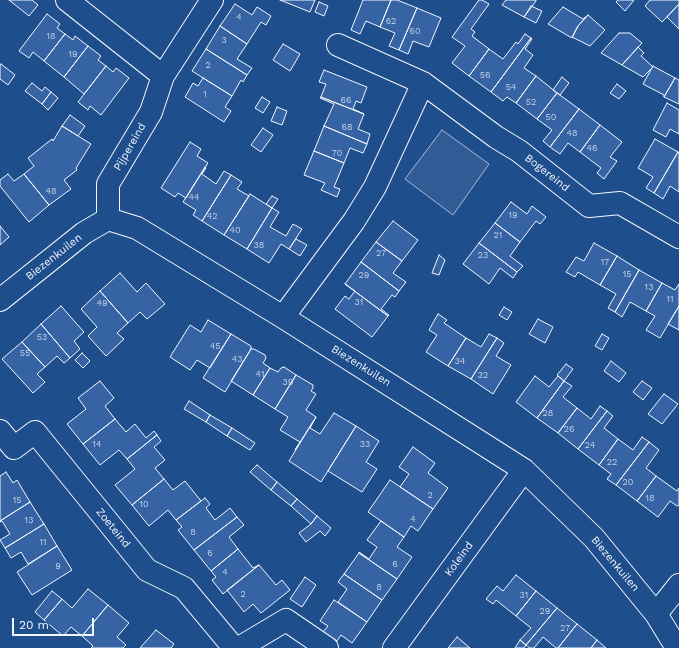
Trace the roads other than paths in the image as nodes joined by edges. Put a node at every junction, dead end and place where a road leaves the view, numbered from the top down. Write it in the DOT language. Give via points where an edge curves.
graph roads {
  1 [pos="67,0"];
  2 [pos="212,0"];
  3 [pos="338,45"];
  4 [pos="163,76"];
  5 [pos="423,83"];
  6 [pos="108,219"];
  7 [pos="679,237"];
  8 [pos="0,300"];
  9 [pos="283,317"];
  10 [pos="0,431"];
  11 [pos="524,470"];
  12 [pos="679,585"];
  13 [pos="656,614"];
  14 [pos="234,648"];
  15 [pos="239,648"];
  16 [pos="327,648"];
  17 [pos="394,648"];
  18 [pos="678,648"];
  1 -- 4 [label="street"];
  2 -- 4 [label="street, Pijpereind"];
  3 -- 5 [label="street, Bogereind"];
  4 -- 6 [label="street, Pijpereind" via="151,112 108,184"];
  5 -- 7 [label="street, Bogereind" via="519,151 589,206 620,203"];
  5 -- 9 [label="street" via="375,187 354,221"];
  6 -- 8 [label="street, Biezenkuilen" via="84,233"];
  6 -- 9 [label="street, Biezenkuilen" via="137,228"];
  9 -- 11 [label="street, Biezenkuilen"];
  10 -- 14 [label="street, Zoeteind" via="14,448 35,432 147,570 184,588"];
  11 -- 13 [label="street, Biezenkuilen" via="594,538"];
  11 -- 17 [label="street, Koleind"];
  12 -- 13 [label="street"];
  13 -- 18 [label="street, Biezenkuilen"];
  15 -- 16 [label="street" via="286,620"];
}
